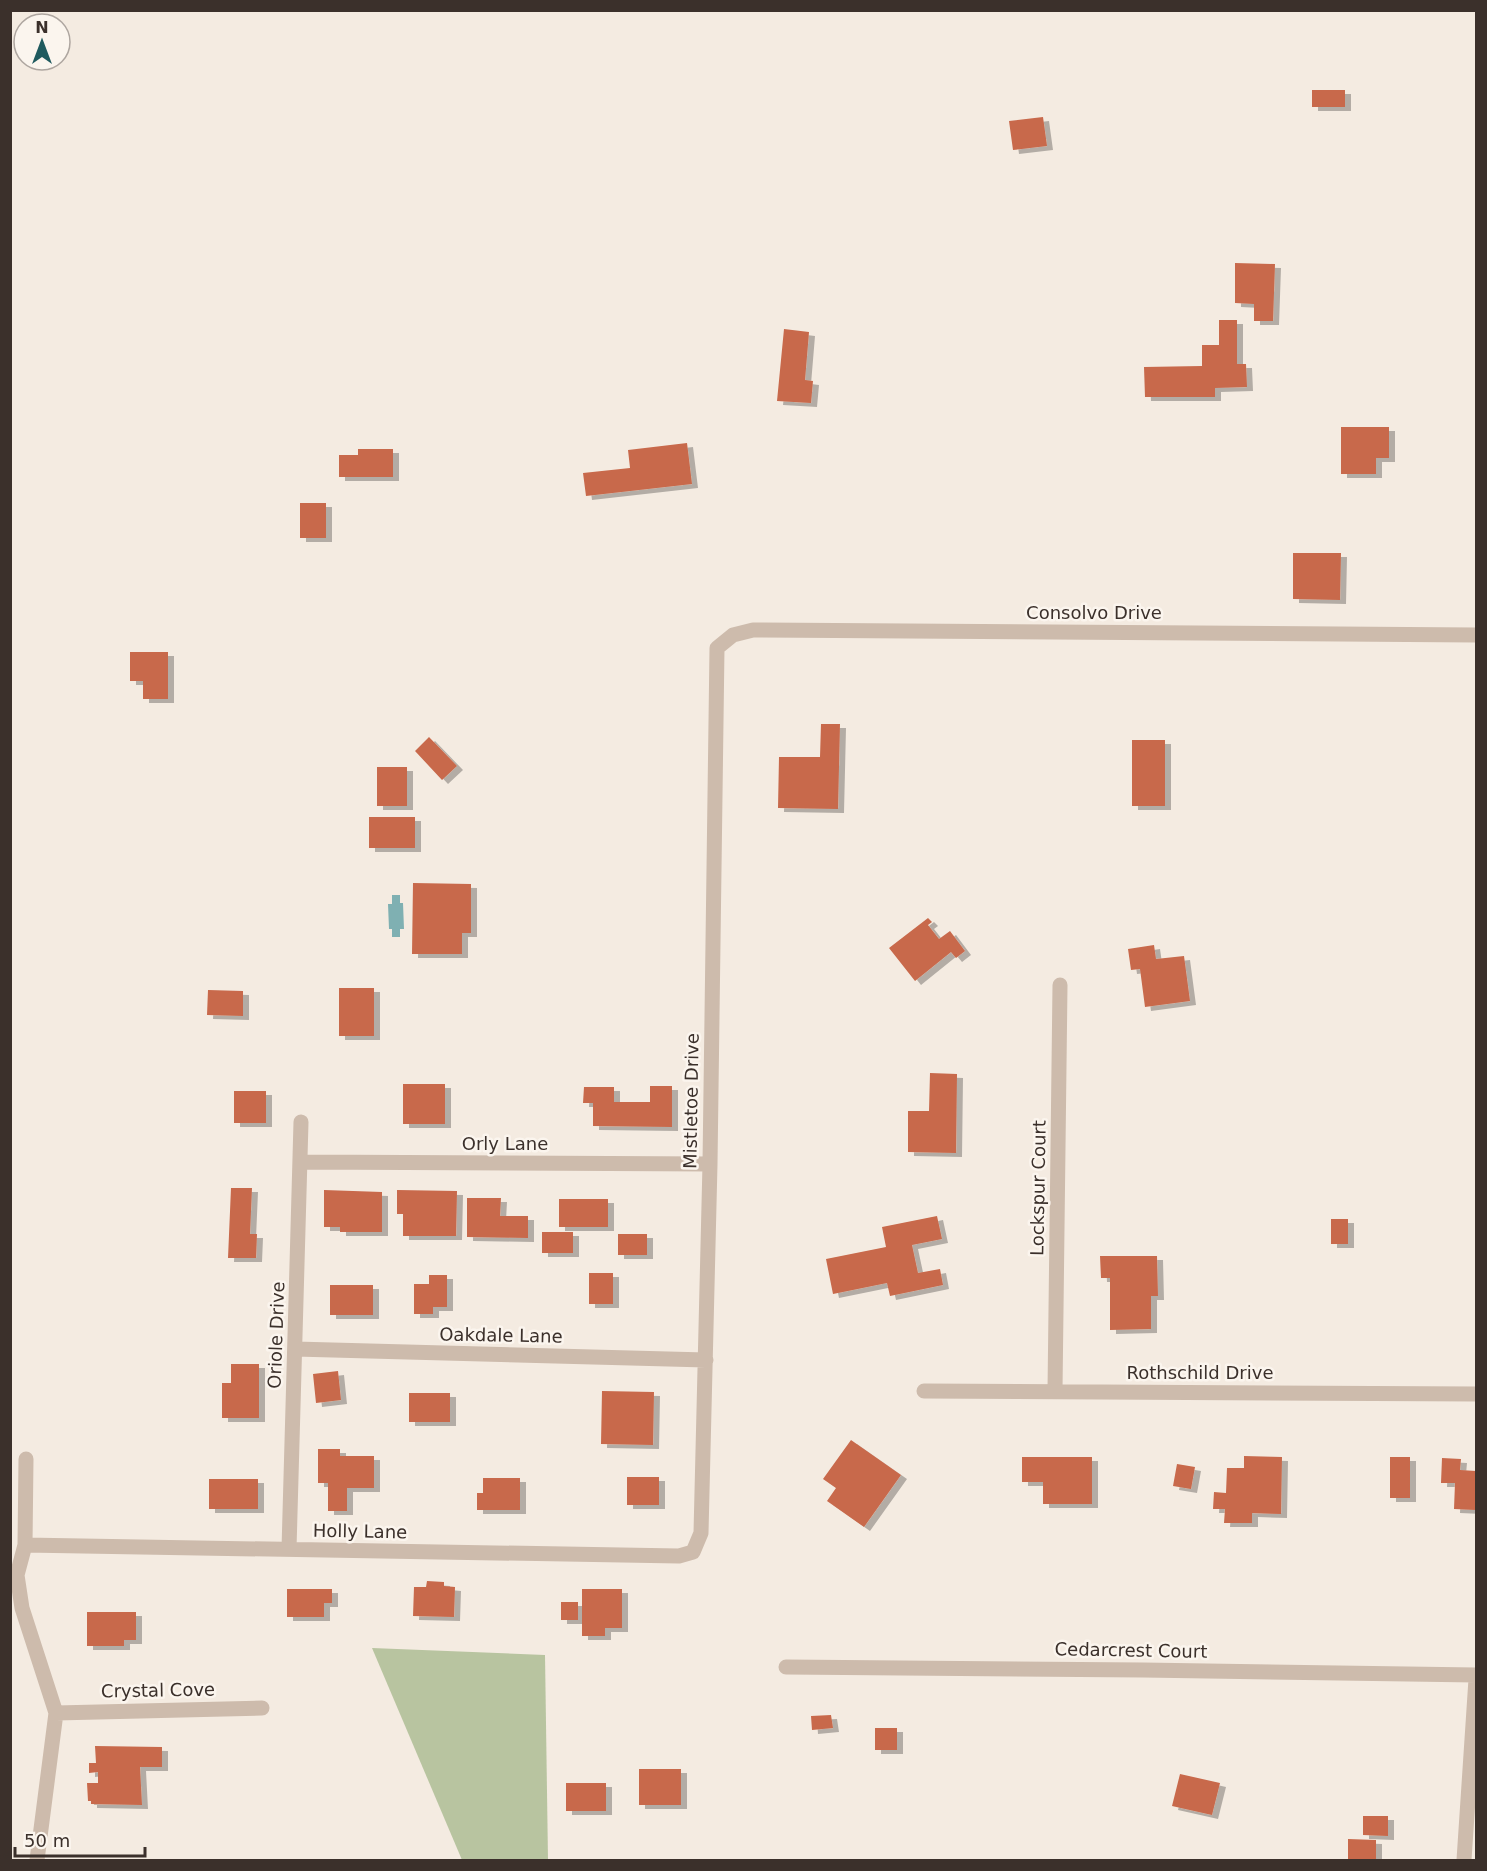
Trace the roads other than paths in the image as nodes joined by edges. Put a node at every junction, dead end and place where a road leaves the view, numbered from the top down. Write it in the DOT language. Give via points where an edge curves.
graph roads {
  1 [pos="1476,634"];
  2 [pos="717,648"];
  3 [pos="1060,985"];
  4 [pos="301,1122"];
  5 [pos="300,1162"];
  6 [pos="710,1164"];
  7 [pos="295,1349"];
  8 [pos="706,1360"];
  9 [pos="924,1391"];
  10 [pos="1055,1391"];
  11 [pos="1476,1394"];
  12 [pos="26,1460"];
  13 [pos="25,1545"];
  14 [pos="289,1549"];
  15 [pos="693,1552"];
  16 [pos="786,1667"];
  17 [pos="1476,1677"];
  18 [pos="262,1708"];
  19 [pos="56,1713"];
  20 [pos="37,1860"];
  21 [pos="1464,1860"];
  1 -- 2 [label="street, Consolvo Drive" via="753,630 733,635"];
  2 -- 6 [label="street, Mistletoe Drive"];
  3 -- 10 [label="street, Lockspur Court"];
  4 -- 5 [label="street, Oriole Drive"];
  5 -- 6 [label="street, Orly Lane"];
  5 -- 7 [label="street, Oriole Drive"];
  6 -- 8 [label="street, Mistletoe Drive"];
  7 -- 8 [label="street, Oakdale Lane"];
  7 -- 14 [label="street, Oriole Drive"];
  8 -- 15 [label="street, Mistletoe Drive" via="701,1533"];
  9 -- 10 [label="street, Rothschild Drive"];
  10 -- 11 [label="street, Rothschild Drive"];
  12 -- 13 [label="street"];
  13 -- 14 [label="street, Holly Lane"];
  13 -- 19 [label="street" via="17,1575 22,1608"];
  14 -- 15 [label="street, Holly Lane" via="679,1556"];
  16 -- 17 [label="street, Cedarcrest Court"];
  17 -- 21 [label="street"];
  18 -- 19 [label="street, Crystal Cove"];
  19 -- 20 [label="street"];
}
